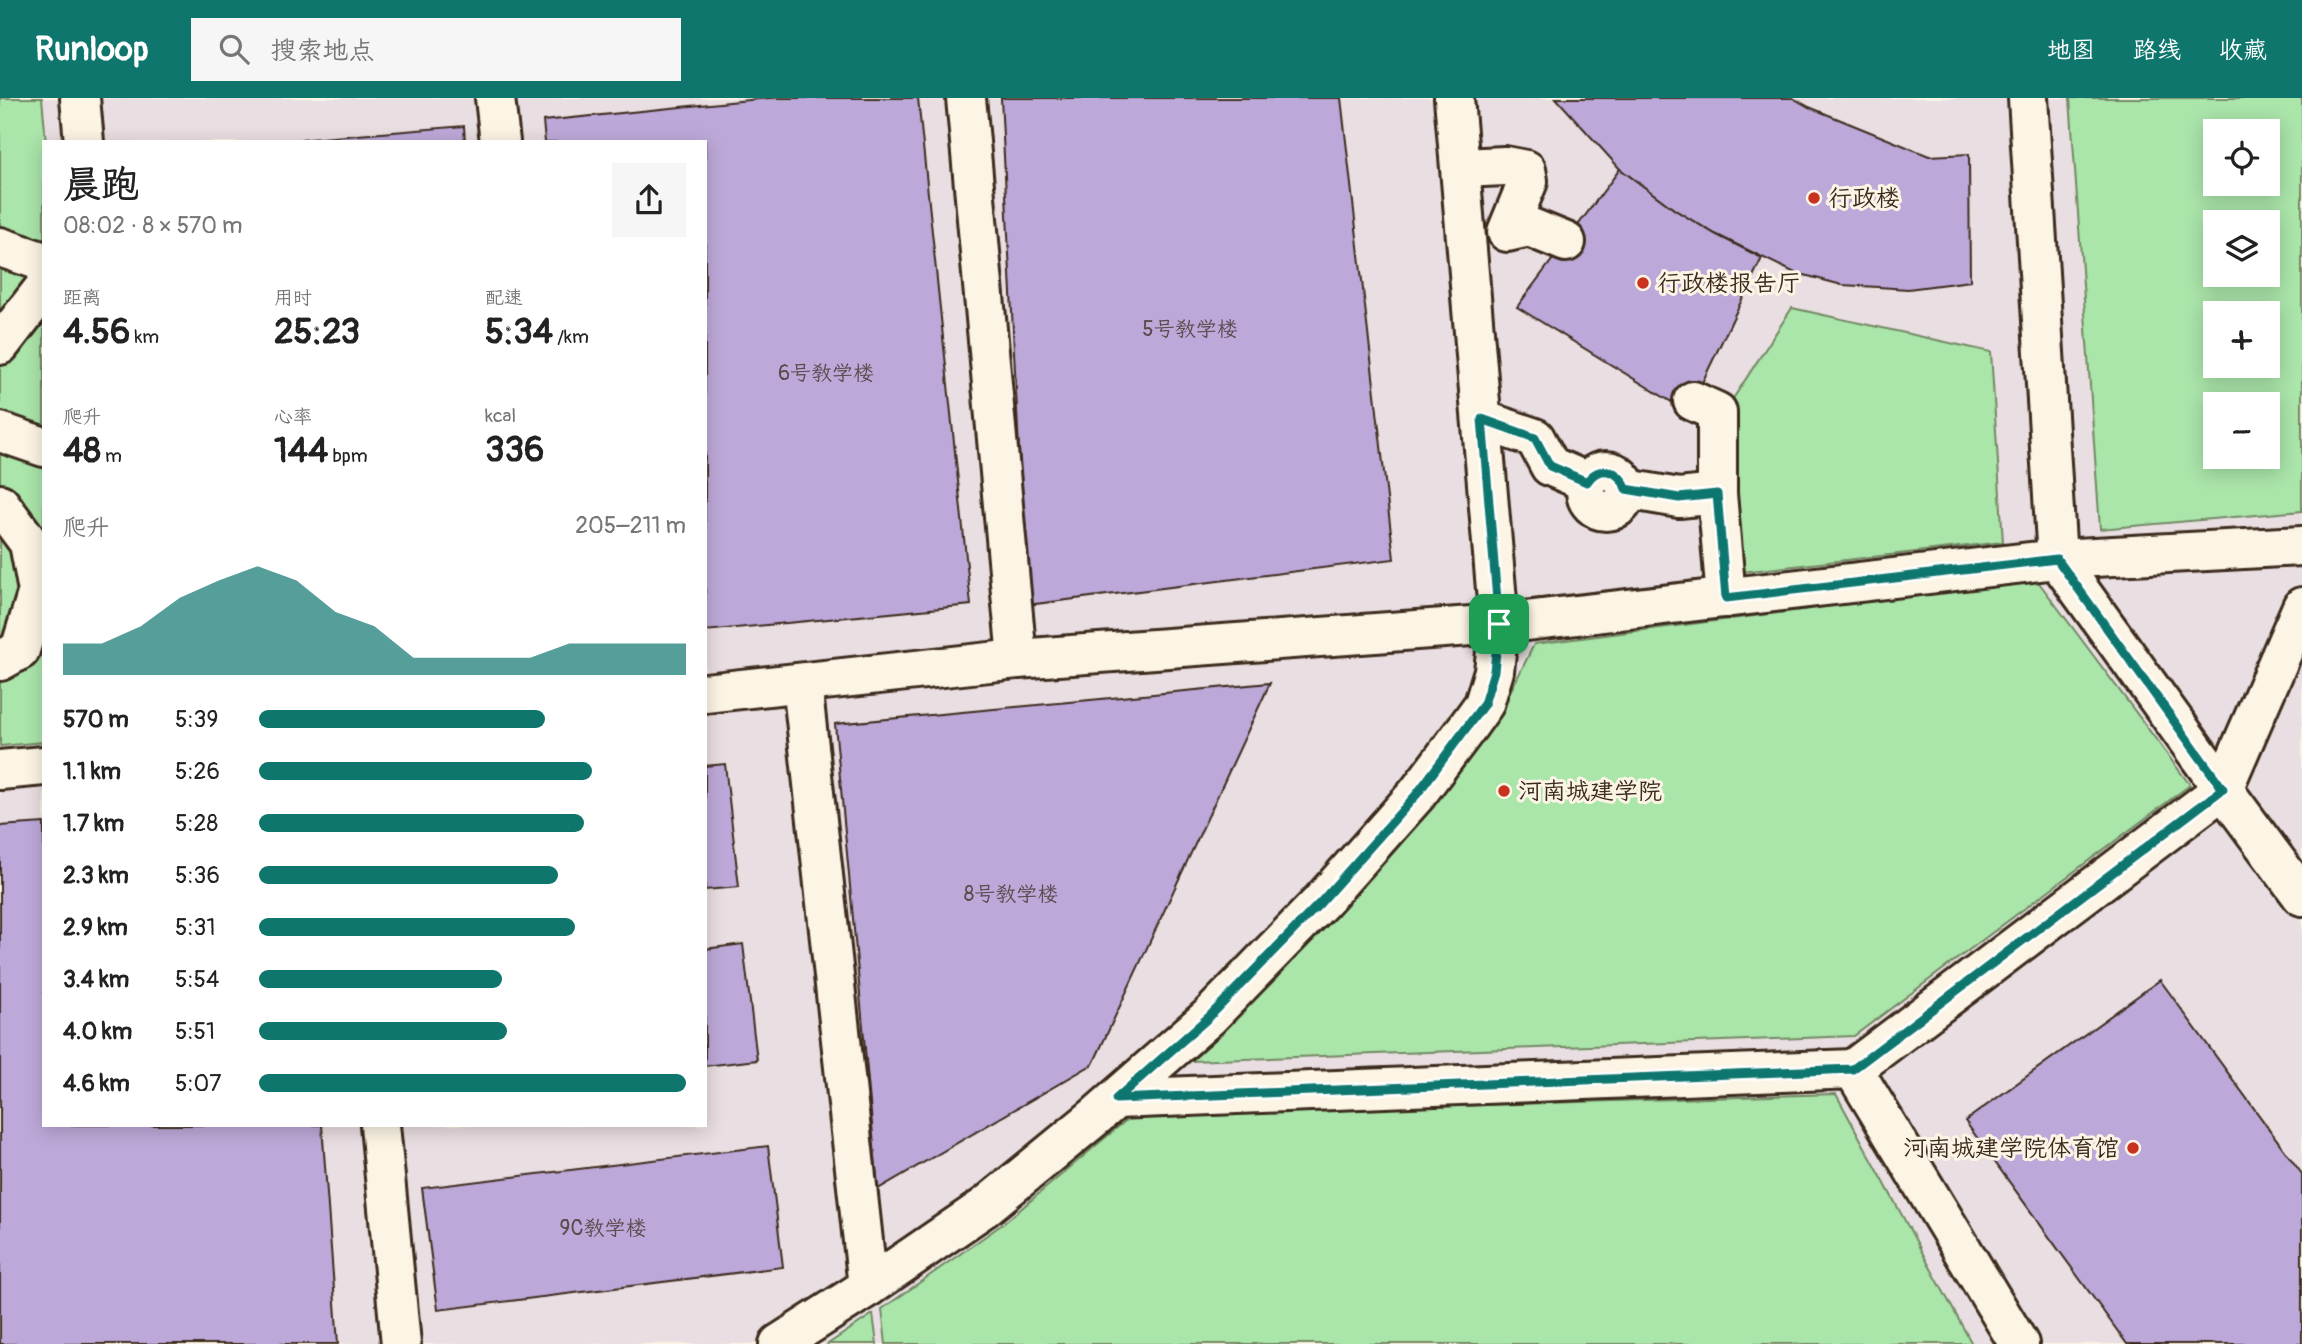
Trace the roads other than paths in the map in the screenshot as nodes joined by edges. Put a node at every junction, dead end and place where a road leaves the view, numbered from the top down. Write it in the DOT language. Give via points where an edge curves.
graph roads {
  1 [pos="80,98"];
  2 [pos="495,98"];
  3 [pos="966,98"];
  4 [pos="1454,98"];
  5 [pos="2028,98"];
  6 [pos="84,140"];
  7 [pos="500,140"];
  8 [pos="1461,168"];
  9 [pos="1507,232"];
  10 [pos="1467,235"];
  11 [pos="1566,242"];
  12 [pos="0,247"];
  13 [pos="42,261"];
  14 [pos="42,291"];
  15 [pos="0,345"];
  16 [pos="1693,401"];
  17 [pos="1482,419"];
  18 [pos="0,432"];
  19 [pos="42,446"];
  20 [pos="1717,494"];
  21 [pos="0,504"];
  22 [pos="2302,546"];
  23 [pos="2057,559"];
  24 [pos="1726,598"];
  25 [pos="2302,607"];
  26 [pos="1499,624"];
  27 [pos="1017,659"];
  28 [pos="0,661"];
  29 [pos="803,682"];
  30 [pos="707,693"];
  31 [pos="42,766"];
  32 [pos="0,770"];
  33 [pos="2223,789"];
  34 [pos="2302,896"];
  35 [pos="1853,1069"];
  36 [pos="1116,1099"];
  37 [pos="380,1127"];
  38 [pos="868,1287"];
  39 [pos="401,1344"];
  40 [pos="779,1344"];
  41 [pos="2019,1344"];
  1 -- 6 [label="street"];
  2 -- 7 [label="street"];
  3 -- 27 [label="street"];
  4 -- 8 [label="street"];
  5 -- 23 [label="street"];
  8 -- 9 [label="street" via="1526,170 1528,181"];
  8 -- 10 [label="street"];
  9 -- 10 [label="street"];
  9 -- 11 [label="street" via="1529,228"];
  10 -- 17 [label="street"];
  12 -- 13 [label="street"];
  14 -- 15 [label="street"];
  16 -- 20 [label="street" via="1717,412"];
  17 -- 20 [label="street" via="1535,438 1550,466 1587,482 1586,495 1599,510 1618,507 1626,489 1679,498"];
  17 -- 26 [label="street"];
  18 -- 19 [label="street"];
  20 -- 24 [label="street"];
  21 -- 28 [label="street" via="29,543 38,591 20,650"];
  22 -- 23 [label="street"];
  23 -- 24 [label="street"];
  23 -- 33 [label="street"];
  24 -- 26 [label="street"];
  25 -- 33 [label="street"];
  26 -- 27 [label="street"];
  26 -- 36 [label="street" via="1494,671 1484,704 1417,794 1209,1017"];
  27 -- 29 [label="street"];
  29 -- 30 [label="street"];
  29 -- 38 [label="street"];
  31 -- 32 [label="street"];
  33 -- 34 [label="street"];
  33 -- 35 [label="street"];
  35 -- 36 [label="street"];
  35 -- 41 [label="street"];
  36 -- 38 [label="street" via="985,1207"];
  37 -- 39 [label="street"];
  38 -- 40 [label="street"];
}
